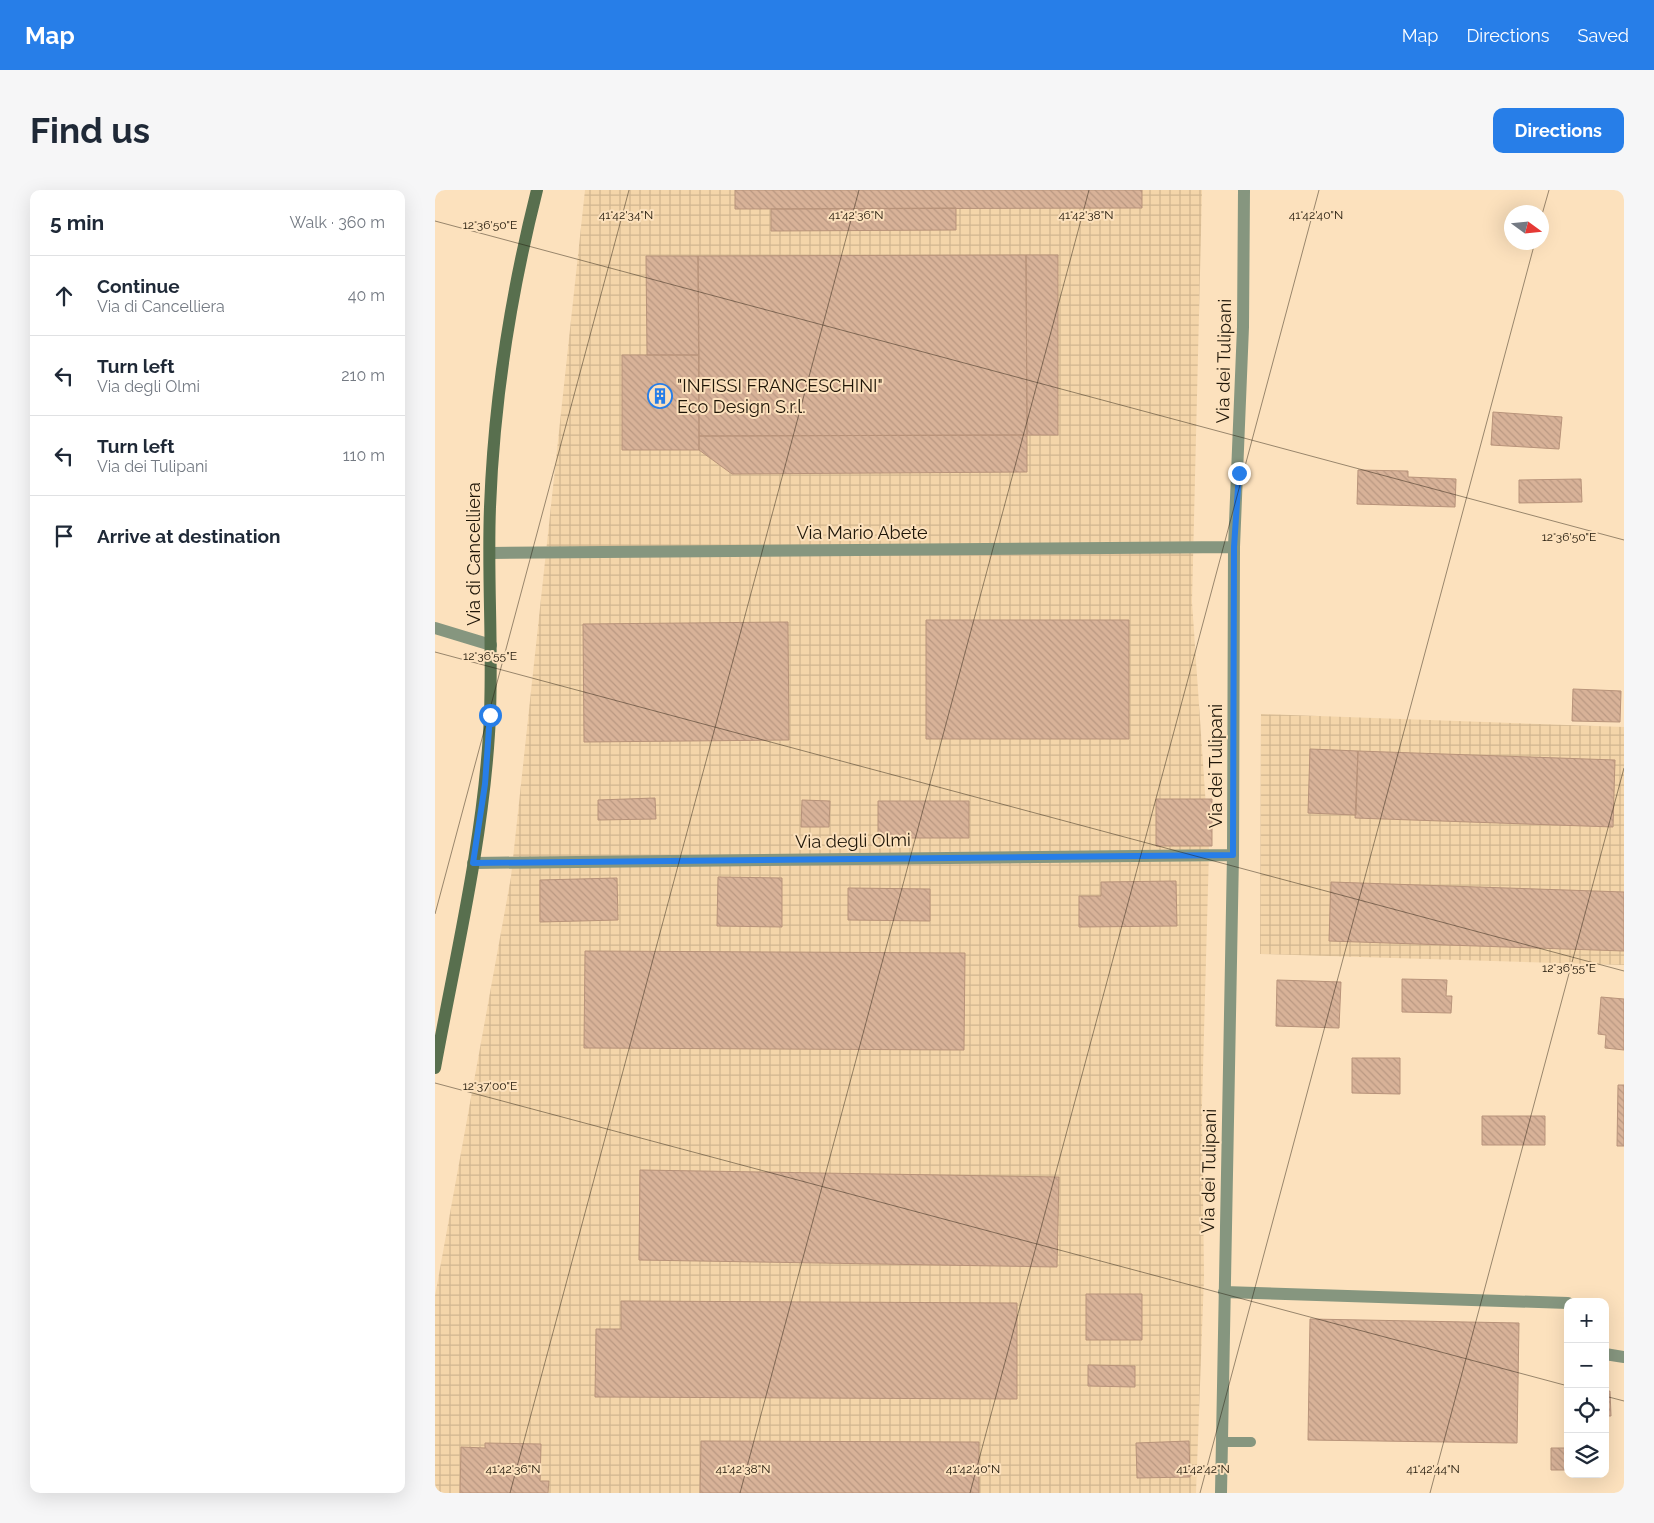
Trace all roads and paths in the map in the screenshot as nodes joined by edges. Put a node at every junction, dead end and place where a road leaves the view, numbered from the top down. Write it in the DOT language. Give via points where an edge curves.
graph roads {
  1 [pos="537,190"];
  2 [pos="1245,190"];
  3 [pos="1234,547"];
  4 [pos="490,553"];
  5 [pos="435,628"];
  6 [pos="491,645"];
  7 [pos="1233,855"];
  8 [pos="473,863"];
  9 [pos="435,1068"];
  10 [pos="1224,1292"];
  11 [pos="1564,1303"];
  12 [pos="1609,1355"];
  13 [pos="1624,1357"];
  14 [pos="1221,1442"];
  15 [pos="1251,1442"];
  16 [pos="1221,1493"];
  1 -- 4 [label="street, Via di Cancelliera" via="507,336 495,438"];
  2 -- 3 [label="street, Via dei Tulipani" via="1243,337"];
  3 -- 4 [label="street, Via Mario Abete"];
  3 -- 7 [label="street, Via dei Tulipani"];
  4 -- 6 [label="street, Via di Cancelliera"];
  5 -- 6 [label="street"];
  6 -- 8 [label="street, Via di Cancelliera" via="487,759"];
  7 -- 8 [label="street, Via degli Olmi"];
  7 -- 10 [label="street, Via dei Tulipani"];
  8 -- 9 [label="street, Via di Cancelliera"];
  10 -- 11 [label="street"];
  10 -- 14 [label="street, Via dei Tulipani"];
  12 -- 13 [label="street"];
  14 -- 15 [label="lane"];
  14 -- 16 [label="street, Via dei Tulipani"];
}
